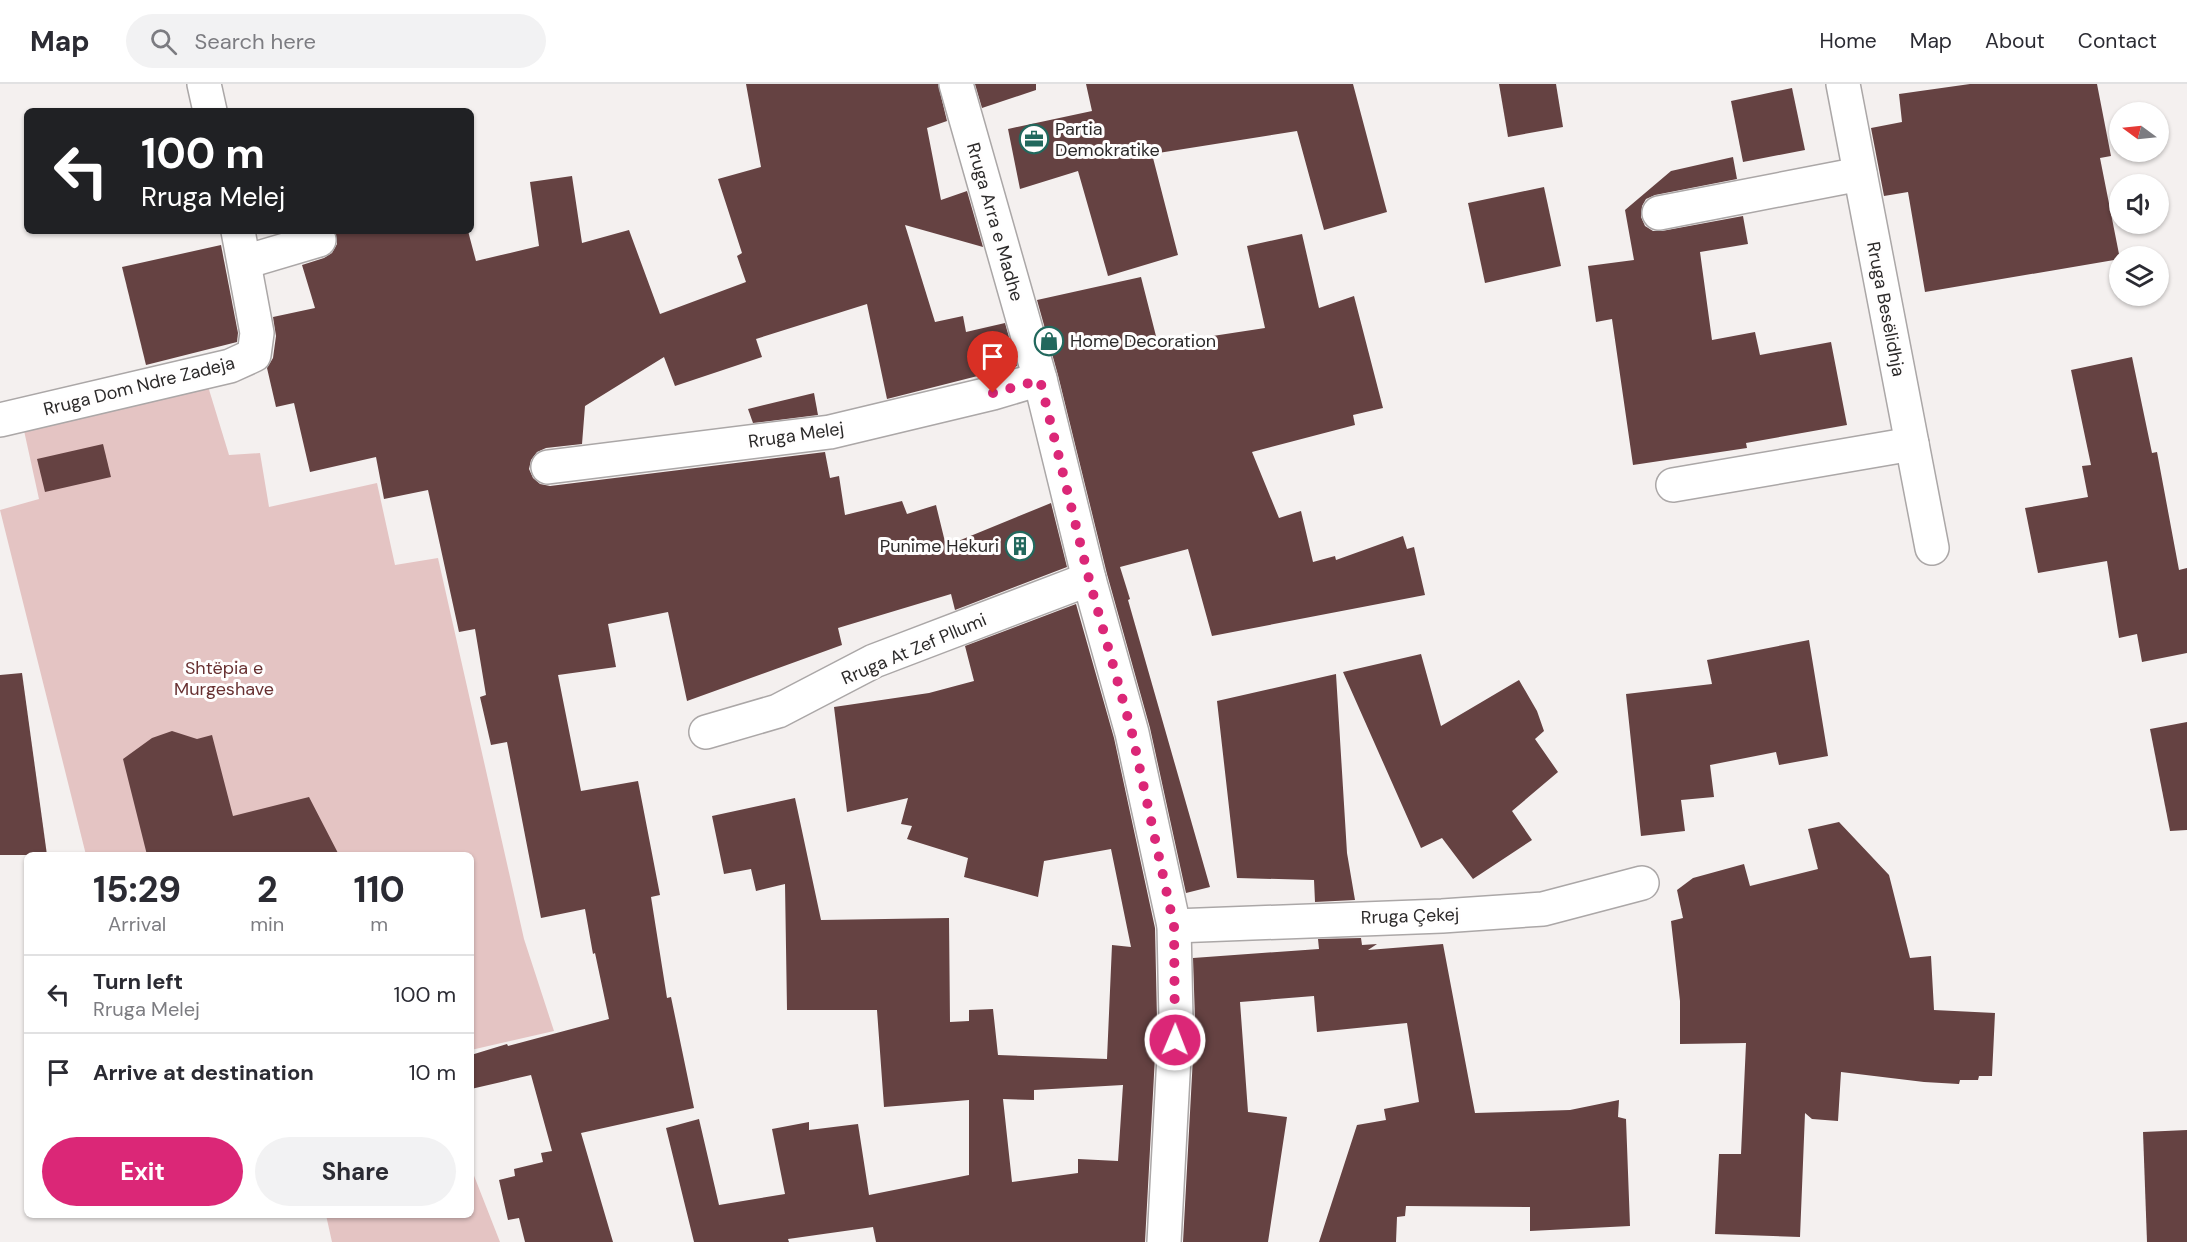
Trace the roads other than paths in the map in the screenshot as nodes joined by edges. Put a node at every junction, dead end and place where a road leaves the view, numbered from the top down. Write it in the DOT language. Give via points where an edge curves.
graph roads {
  1 [pos="204,84"];
  2 [pos="956,84"];
  3 [pos="1843,84"];
  4 [pos="209,108"];
  5 [pos="1860,174"];
  6 [pos="1659,213"];
  7 [pos="319,240"];
  8 [pos="242,246"];
  9 [pos="1040,380"];
  10 [pos="0,420"];
  11 [pos="1912,444"];
  12 [pos="548,467"];
  13 [pos="1673,485"];
  14 [pos="1932,548"];
  15 [pos="1089,579"];
  16 [pos="706,732"];
  17 [pos="1642,883"];
  18 [pos="1174,926"];
  19 [pos="1164,1242"];
  1 -- 4 [label="street"];
  2 -- 9 [label="street, Rruga Arra e Madhe"];
  3 -- 5 [label="street, Rruga Besëlidhja"];
  5 -- 6 [label="street"];
  5 -- 11 [label="street, Rruga Besëlidhja"];
  7 -- 8 [label="street, Rruga Dom Ndre Zadeja"];
  8 -- 10 [label="street, Rruga Dom Ndre Zadeja" via="257,333 254,355 230,366"];
  9 -- 12 [label="street, Rruga Melej" via="830,432"];
  9 -- 15 [label="street, Rruga Arra e Madhe"];
  11 -- 13 [label="street"];
  11 -- 14 [label="street, Rruga Besëlidhja"];
  15 -- 16 [label="street, Rruga At Zef Pllumi" via="874,662 777,711"];
  15 -- 18 [label="street, Rruga Arra e Madhe" via="1132,733"];
  17 -- 18 [label="street, Rruga Çekej" via="1543,909"];
  18 -- 19 [label="street, Rruga Arra e Madhe" via="1176,1019"];
}
